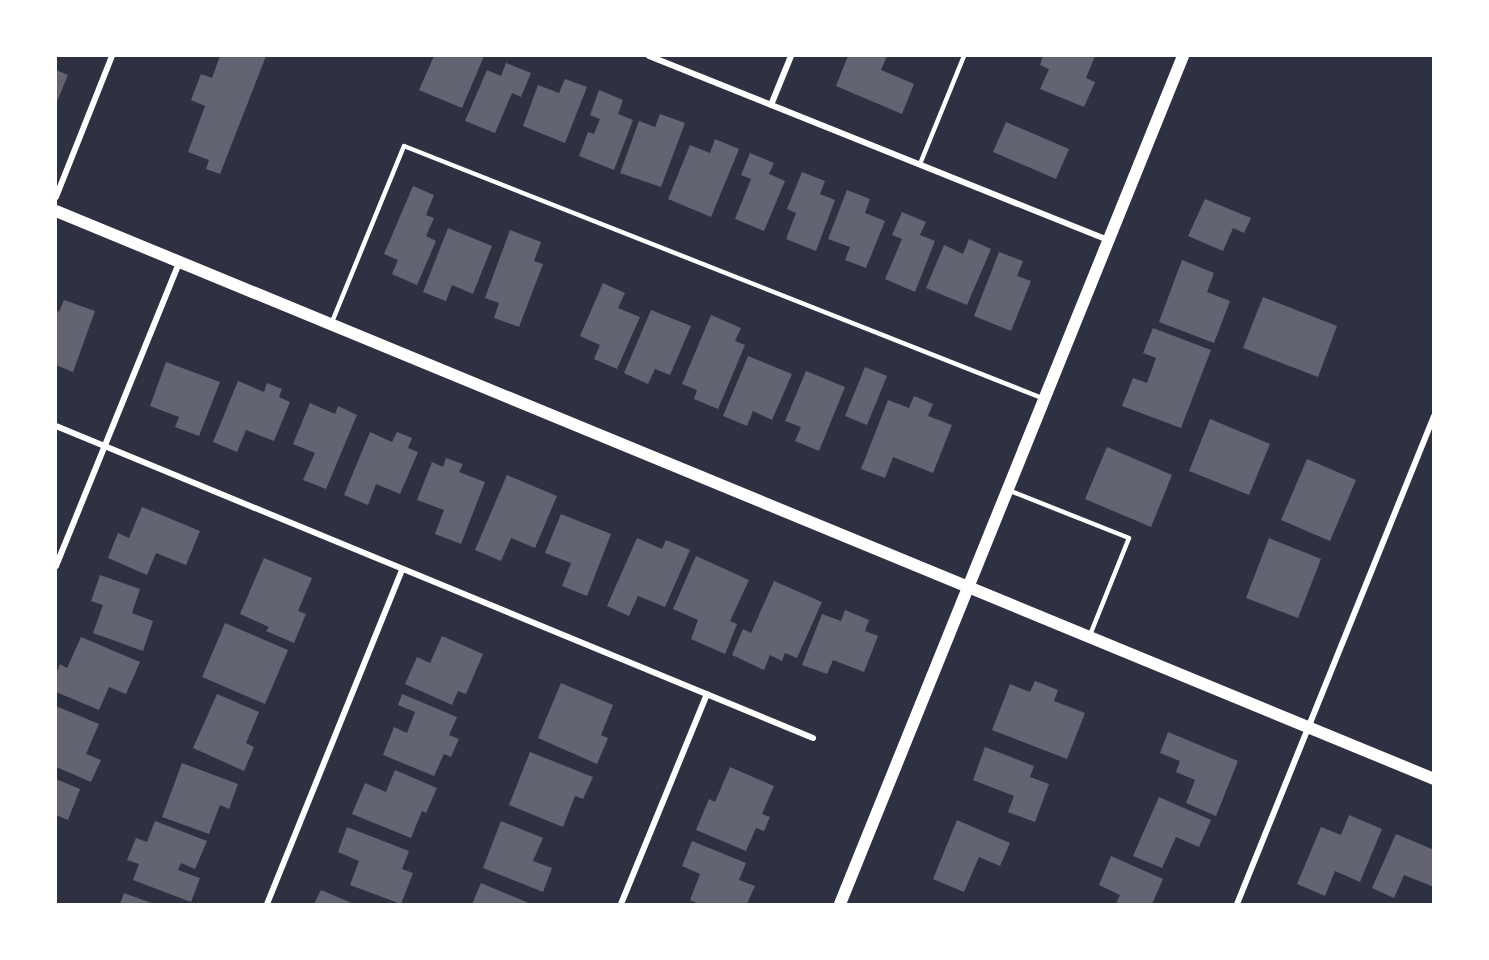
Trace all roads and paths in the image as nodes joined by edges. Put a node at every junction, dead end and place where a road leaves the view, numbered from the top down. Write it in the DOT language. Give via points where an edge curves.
graph roads {
  1 [pos="112,56"];
  2 [pos="649,56"];
  3 [pos="791,56"];
  4 [pos="964,56"];
  5 [pos="1183,56"];
  6 [pos="771,105"];
  7 [pos="920,164"];
  8 [pos="56,197"];
  9 [pos="56,211"];
  10 [pos="1108,240"];
  11 [pos="179,263"];
  12 [pos="331,326"];
  13 [pos="1045,399"];
  14 [pos="1434,416"];
  15 [pos="56,426"];
  16 [pos="103,446"];
  17 [pos="1008,490"];
  18 [pos="56,566"];
  19 [pos="402,570"];
  20 [pos="968,588"];
  21 [pos="1089,637"];
  22 [pos="707,694"];
  23 [pos="1308,728"];
  24 [pos="813,738"];
  25 [pos="1434,779"];
  26 [pos="267,904"];
  27 [pos="621,904"];
  28 [pos="840,904"];
  29 [pos="1237,904"];
  1 -- 8 [label="street"];
  2 -- 6 [label="street"];
  3 -- 6 [label="street"];
  4 -- 7 [label="lane"];
  5 -- 10 [label="main road"];
  6 -- 7 [label="street"];
  7 -- 10 [label="street"];
  9 -- 11 [label="main road"];
  10 -- 13 [label="main road"];
  11 -- 12 [label="main road"];
  11 -- 16 [label="street"];
  12 -- 13 [label="lane" via="404,146"];
  12 -- 20 [label="main road"];
  13 -- 17 [label="main road"];
  14 -- 23 [label="street"];
  15 -- 16 [label="street"];
  16 -- 18 [label="street"];
  16 -- 19 [label="street"];
  17 -- 20 [label="main road"];
  17 -- 21 [label="lane" via="1129,538"];
  19 -- 22 [label="street"];
  19 -- 26 [label="street"];
  20 -- 21 [label="main road"];
  20 -- 28 [label="main road"];
  21 -- 23 [label="main road"];
  22 -- 24 [label="street"];
  22 -- 27 [label="street"];
  23 -- 25 [label="main road"];
  23 -- 29 [label="street"];
}
